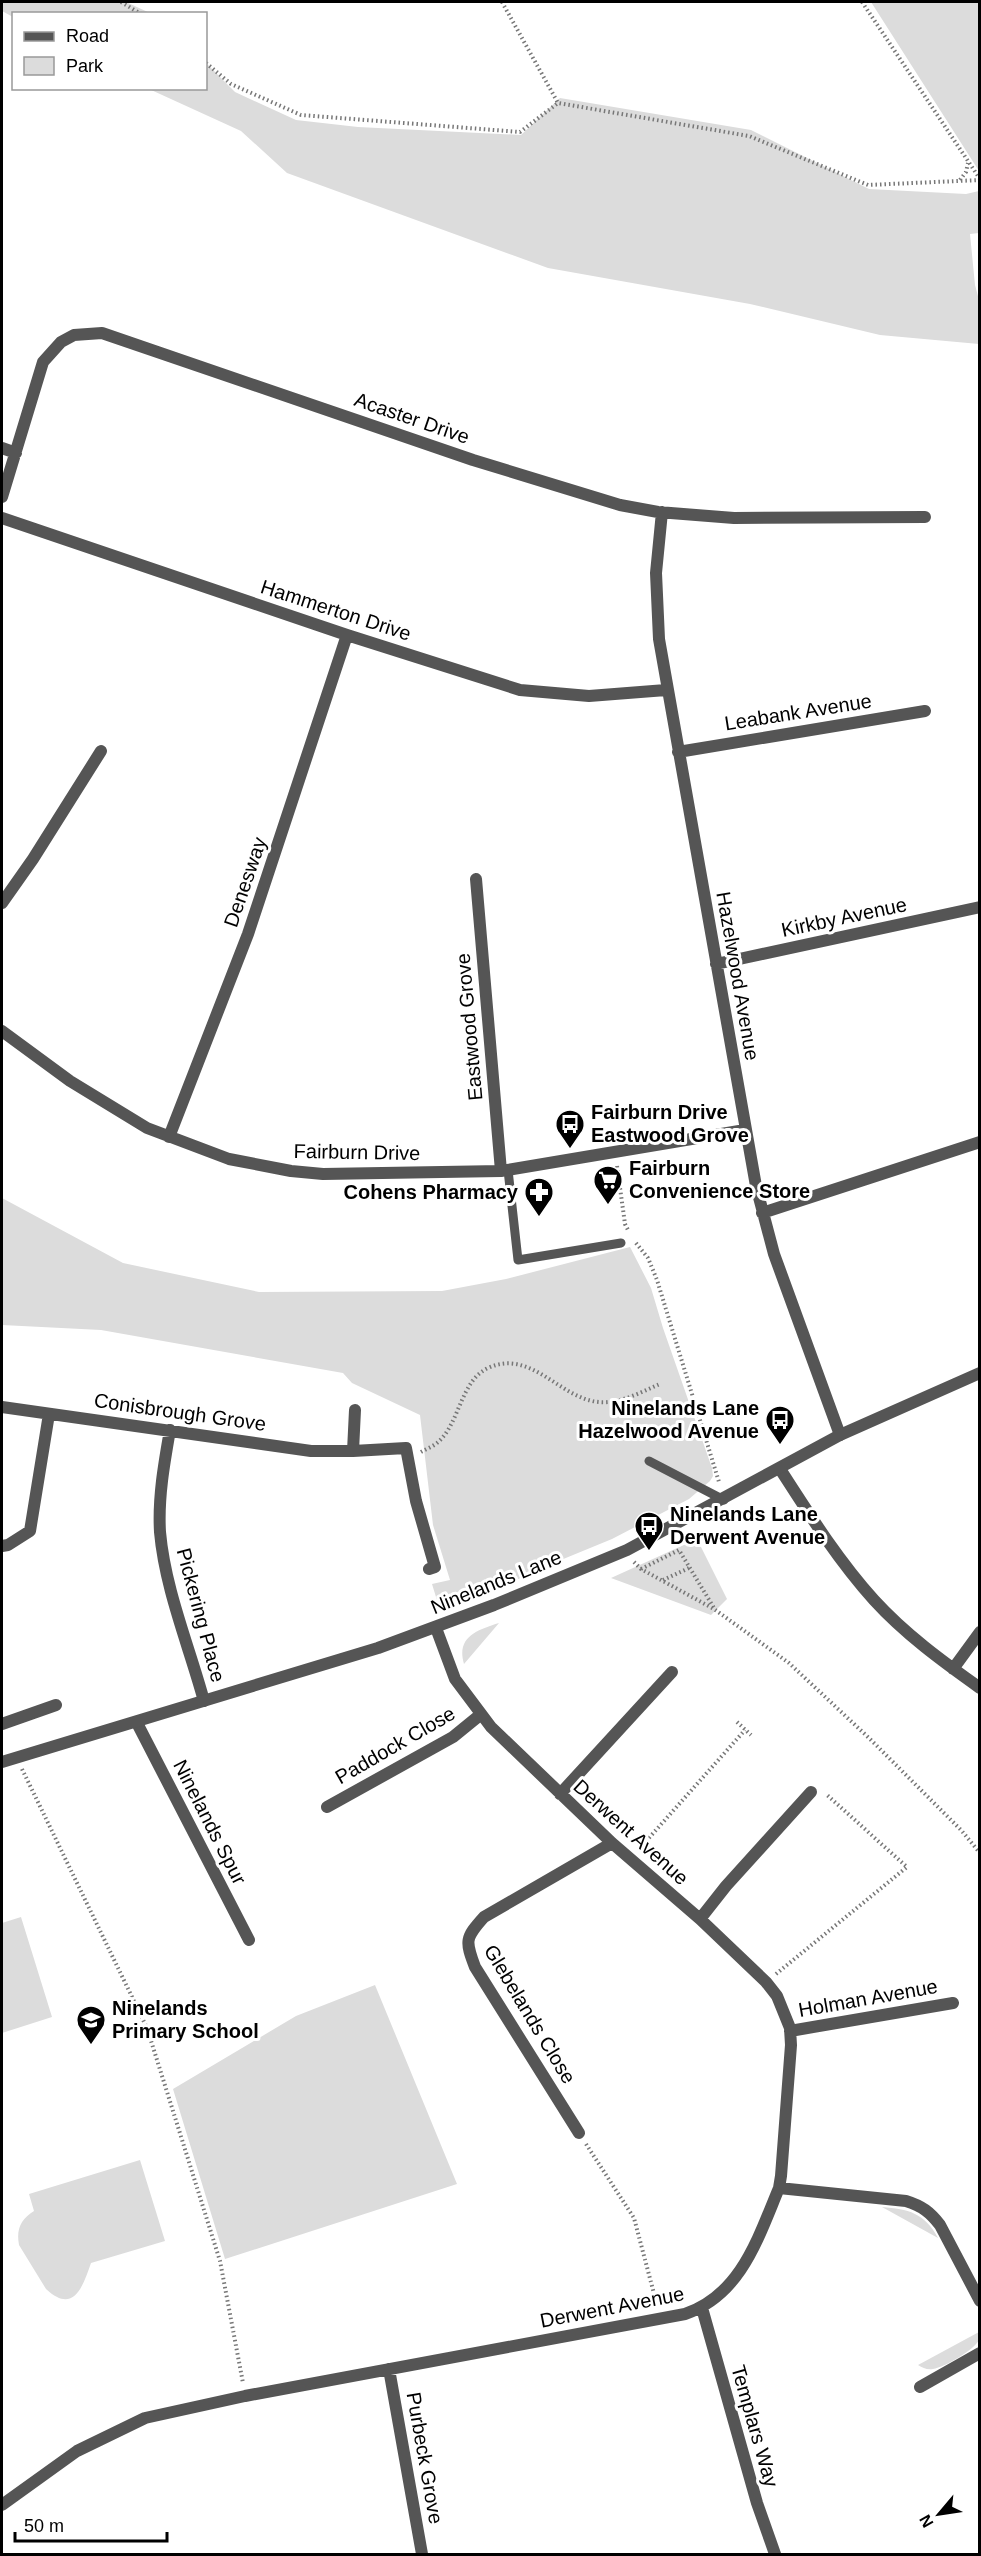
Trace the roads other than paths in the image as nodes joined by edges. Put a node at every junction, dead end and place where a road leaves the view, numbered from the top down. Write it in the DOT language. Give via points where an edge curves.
graph roads {
  1 [pos="2,448"];
  2 [pos="16,453"];
  3 [pos="2,497"];
  4 [pos="662,513"];
  5 [pos="925,517"];
  6 [pos="2,518"];
  7 [pos="347,635"];
  8 [pos="666,690"];
  9 [pos="925,711"];
  10 [pos="101,751"];
  11 [pos="678,752"];
  12 [pos="476,879"];
  13 [pos="2,903"];
  14 [pos="980,907"];
  15 [pos="716,964"];
  16 [pos="2,1031"];
  17 [pos="745,1130"];
  18 [pos="170,1137"];
  19 [pos="980,1142"];
  20 [pos="504,1170"];
  21 [pos="762,1213"];
  22 [pos="621,1244"];
  23 [pos="980,1373"];
  24 [pos="2,1407"];
  25 [pos="354,1410"];
  26 [pos="49,1414"];
  27 [pos="170,1430"];
  28 [pos="840,1435"];
  29 [pos="353,1451"];
  30 [pos="649,1461"];
  31 [pos="780,1469"];
  32 [pos="724,1500"];
  33 [pos="2,1545"];
  34 [pos="429,1569"];
  35 [pos="436,1628"];
  36 [pos="980,1632"];
  37 [pos="953,1669"];
  38 [pos="672,1672"];
  39 [pos="980,1688"];
  40 [pos="204,1701"];
  41 [pos="56,1705"];
  42 [pos="480,1715"];
  43 [pos="137,1723"];
  44 [pos="2,1724"];
  45 [pos="2,1762"];
  46 [pos="811,1792"];
  47 [pos="560,1794"];
  48 [pos="327,1807"];
  49 [pos="612,1843"];
  50 [pos="700,1919"];
  51 [pos="249,1940"];
  52 [pos="953,2003"];
  53 [pos="790,2031"];
  54 [pos="579,2133"];
  55 [pos="779,2188"];
  56 [pos="980,2301"];
  57 [pos="702,2308"];
  58 [pos="980,2353"];
  59 [pos="389,2369"];
  60 [pos="920,2387"];
  61 [pos="2,2505"];
  62 [pos="422,2554"];
  63 [pos="775,2554"];
  1 -- 2 [label="street"];
  2 -- 3 [label="street, Acaster Drive"];
  2 -- 4 [label="street, Acaster Drive" via="43,362 74,335 102,333 583,495"];
  4 -- 5 [label="street, Acaster Drive" via="734,519"];
  4 -- 8 [label="street, Hazelwood Avenue" via="656,610"];
  6 -- 7 [label="street, Hammerton Drive"];
  7 -- 8 [label="street, Hammerton Drive" via="520,690 589,696"];
  7 -- 18 [label="street, Denesway" via="248,934"];
  8 -- 11 [label="street, Hazelwood Avenue"];
  9 -- 11 [label="street, Leabank Avenue"];
  10 -- 13 [label="street"];
  11 -- 15 [label="street, Hazelwood Avenue"];
  12 -- 20 [label="street, Eastwood Grove"];
  14 -- 15 [label="street, Kirkby Avenue"];
  15 -- 17 [label="street, Hazelwood Avenue"];
  16 -- 18 [label="street, Fairburn Drive" via="103,1104"];
  17 -- 20 [label="street, Fairburn Drive"];
  17 -- 21 [label="street, Hazelwood Avenue"];
  18 -- 20 [label="street, Fairburn Drive" via="229,1159 291,1172"];
  19 -- 21 [label="street"];
  20 -- 22 [label="lane" via="518,1260"];
  21 -- 28 [label="street, Hazelwood Avenue"];
  23 -- 28 [label="street, Ninelands Lane"];
  24 -- 26 [label="street, Conisbrough Grove"];
  25 -- 29 [label="street"];
  26 -- 27 [label="street, Conisbrough Grove"];
  26 -- 33 [label="street" via="30,1531"];
  27 -- 29 [label="street, Conisbrough Grove" via="311,1451"];
  27 -- 40 [label="street, Pickering Place" via="161,1484 160,1530 165,1568"];
  28 -- 31 [label="street, Ninelands Lane"];
  29 -- 34 [label="street, Conisbrough Grove" via="407,1452 435,1567"];
  30 -- 32 [label="lane"];
  31 -- 32 [label="street, Ninelands Lane"];
  31 -- 37 [label="street" via="830,1545 874,1600"];
  32 -- 35 [label="street, Ninelands Lane" via="627,1550"];
  35 -- 40 [label="street, Ninelands Lane"];
  35 -- 42 [label="street, Derwent Avenue" via="451,1671"];
  36 -- 37 [label="street"];
  37 -- 39 [label="street"];
  38 -- 47 [label="street"];
  40 -- 43 [label="street, Ninelands Lane"];
  41 -- 44 [label="street"];
  42 -- 47 [label="street, Derwent Avenue"];
  42 -- 48 [label="street, Paddock Close" via="453,1737"];
  43 -- 45 [label="street, Ninelands Lane"];
  43 -- 51 [label="street, Ninelands Spur"];
  46 -- 50 [label="street"];
  47 -- 49 [label="street, Derwent Avenue"];
  49 -- 50 [label="street, Derwent Avenue"];
  49 -- 54 [label="street, Glebelands Close" via="484,1917 470,1932 468,1948 475,1967"];
  50 -- 53 [label="street, Derwent Avenue" via="766,1982 784,2011"];
  52 -- 53 [label="street, Holman Avenue"];
  53 -- 55 [label="street, Derwent Avenue" via="791,2062"];
  55 -- 56 [label="street" via="920,2205 940,2225"];
  55 -- 57 [label="street, Derwent Avenue" via="749,2258 731,2285"];
  57 -- 59 [label="street, Derwent Avenue"];
  57 -- 63 [label="street, Templars Way"];
  58 -- 60 [label="street"];
  59 -- 61 [label="street, Derwent Avenue" via="145,2418 77,2451"];
  59 -- 62 [label="street, Purbeck Grove"];
}
